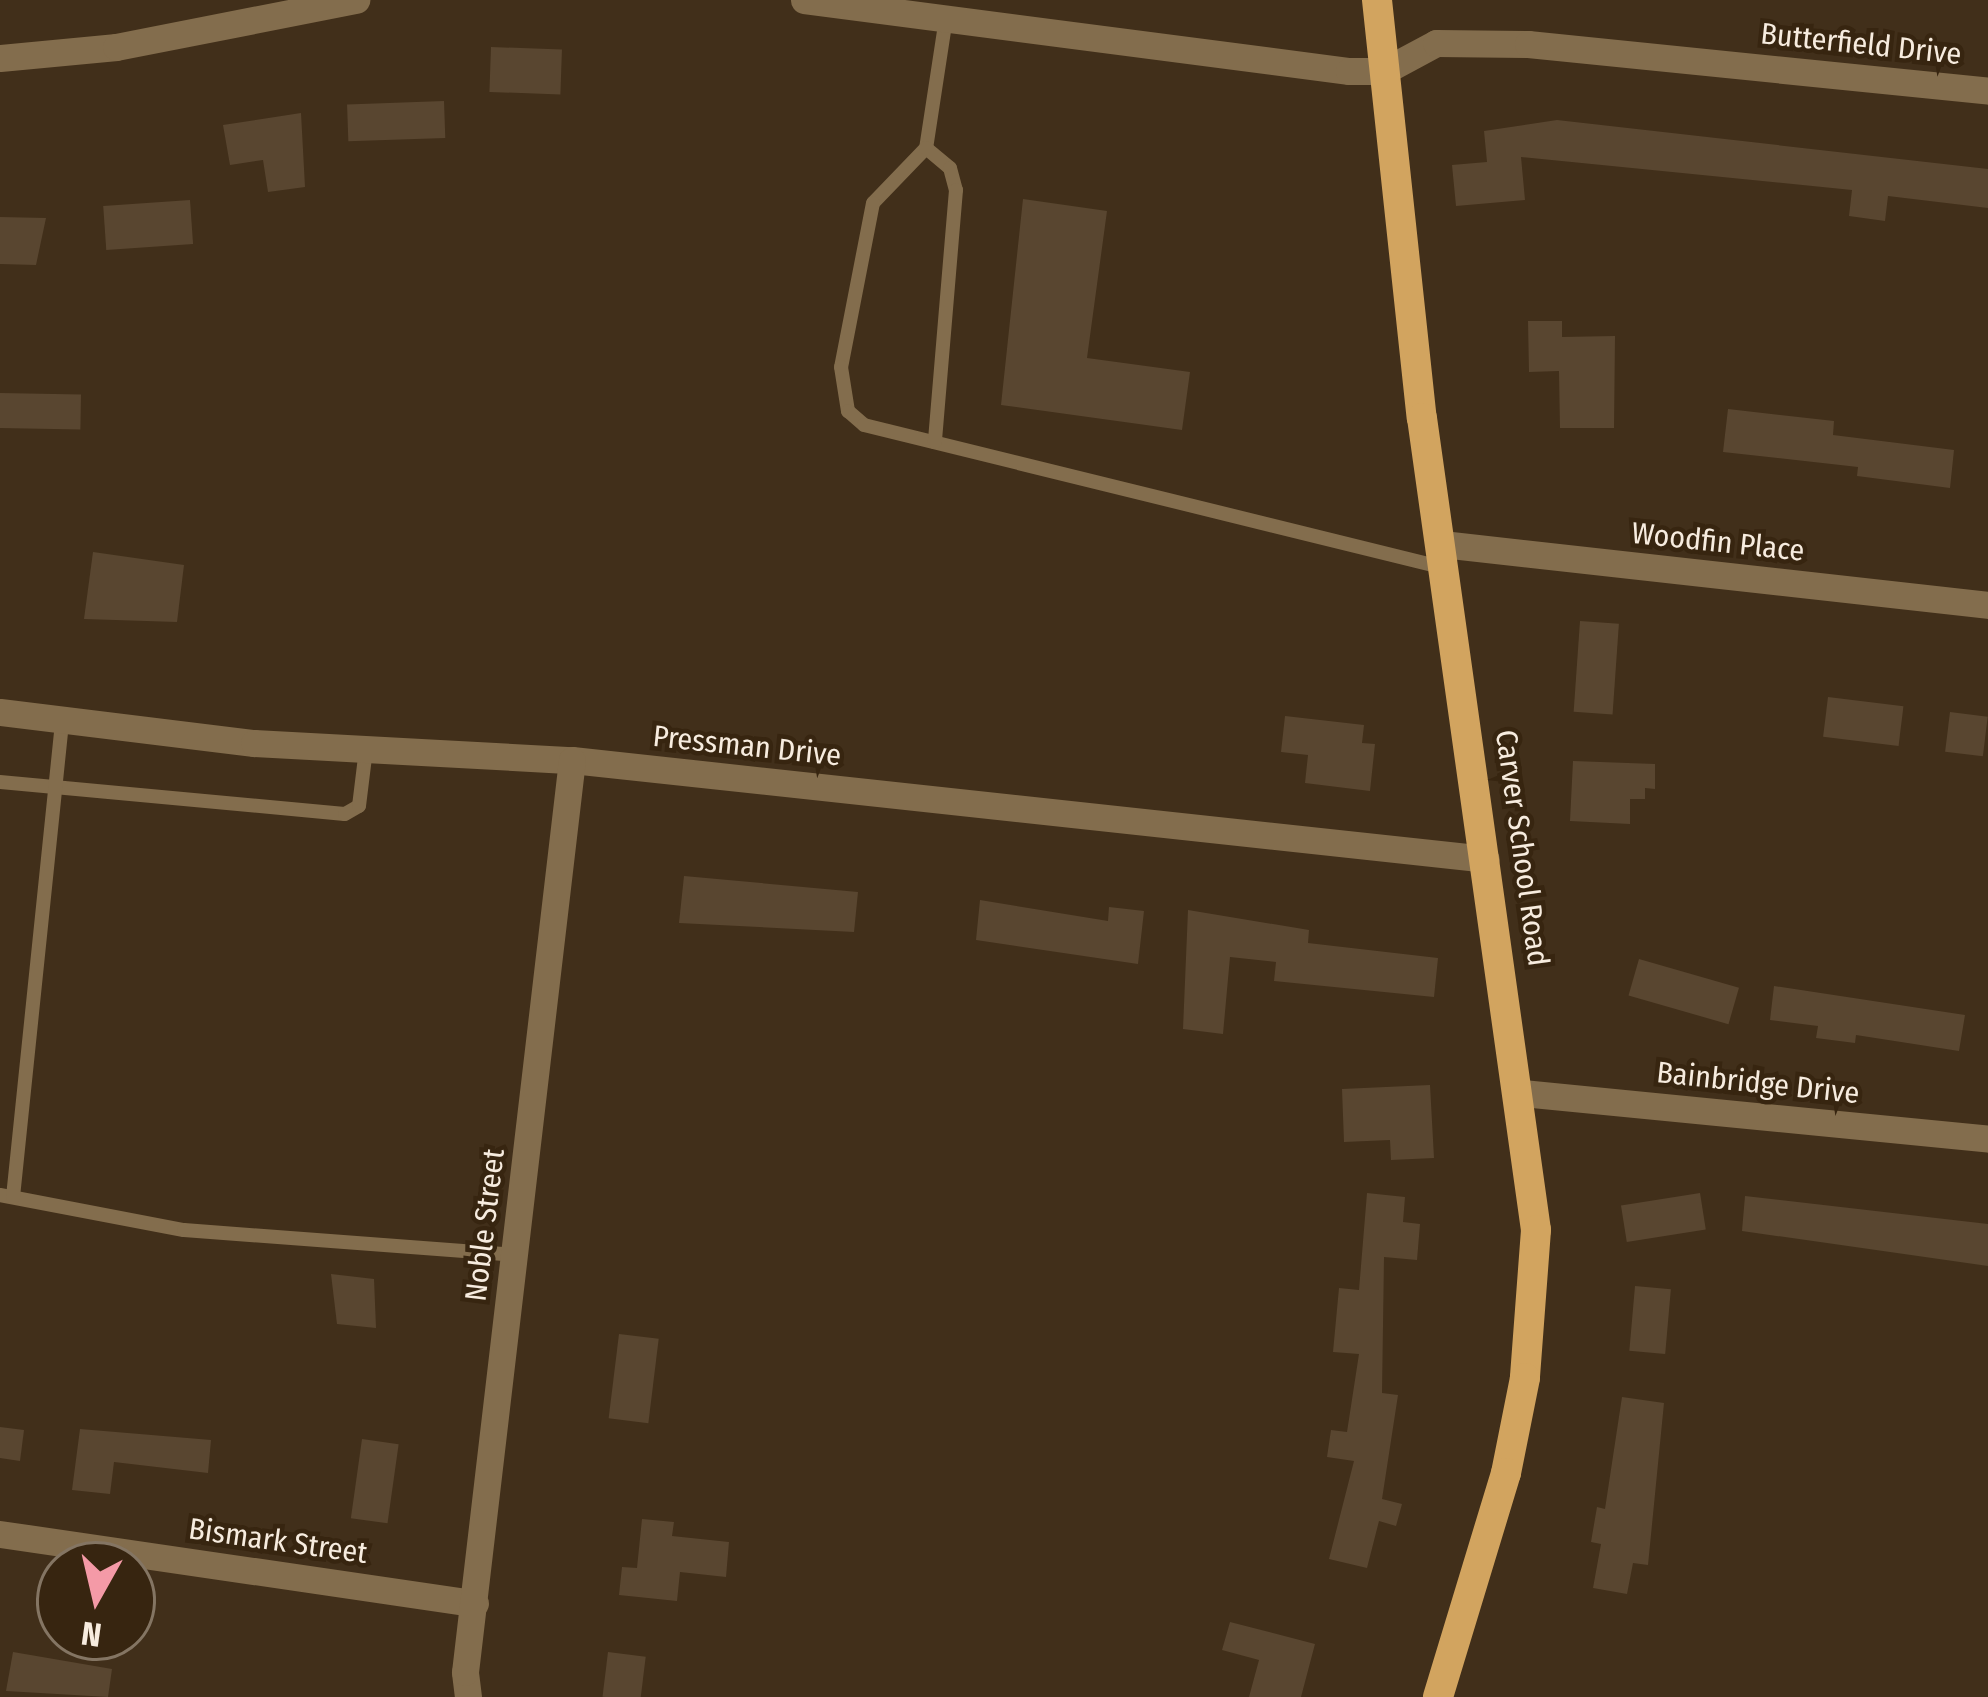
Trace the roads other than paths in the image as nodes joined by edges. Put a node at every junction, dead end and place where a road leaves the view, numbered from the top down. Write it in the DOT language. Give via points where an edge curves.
graph roads {
  1 [pos="356,0"];
  2 [pos="805,0"];
  3 [pos="1377,0"];
  4 [pos="946,19"];
  5 [pos="0,58"];
  6 [pos="1384,71"];
  7 [pos="1988,91"];
  8 [pos="926,148"];
  9 [pos="935,442"];
  10 [pos="1443,556"];
  11 [pos="1988,605"];
  12 [pos="0,712"];
  13 [pos="62,719"];
  14 [pos="366,749"];
  15 [pos="572,760"];
  16 [pos="0,782"];
  17 [pos="55,788"];
  18 [pos="1486,859"];
  19 [pos="1522,1093"];
  20 [pos="1988,1138"];
  21 [pos="6,1196"];
  22 [pos="514,1255"];
  23 [pos="0,1534"];
  24 [pos="475,1604"];
  25 [pos="468,1697"];
  26 [pos="1438,1697"];
  1 -- 5 [label="street" via="116,47"];
  2 -- 4 [label="street"];
  3 -- 6 [label="main road, Carver School Road"];
  4 -- 6 [label="street"];
  4 -- 8 [label="lane"];
  6 -- 7 [label="street, Butterfield Drive" via="1436,43 1528,44"];
  6 -- 10 [label="main road, Carver School Road"];
  8 -- 9 [label="lane" via="950,168 956,190"];
  8 -- 9 [label="lane" via="873,203 841,367 848,411 863,425"];
  9 -- 10 [label="lane"];
  10 -- 11 [label="street, Woodfin Place"];
  10 -- 18 [label="main road, Carver School Road"];
  12 -- 13 [label="street, Pressman Drive"];
  13 -- 14 [label="street, Pressman Drive"];
  13 -- 17 [label="lane"];
  14 -- 15 [label="street, Pressman Drive"];
  14 -- 17 [label="lane" via="359,806 345,814"];
  15 -- 18 [label="street, Pressman Drive"];
  15 -- 22 [label="street, Noble Street"];
  16 -- 17 [label="lane"];
  17 -- 21 [label="lane"];
  18 -- 19 [label="main road, Carver School Road"];
  19 -- 20 [label="street, Bainbridge Drive"];
  19 -- 26 [label="main road, Carver School Road" via="1536,1230 1525,1378 1506,1473"];
  21 -- 22 [label="lane" via="184,1230"];
  22 -- 24 [label="street, Noble Street"];
  23 -- 24 [label="street, Bismark Street"];
  24 -- 25 [label="street, Noble Street"];
}
